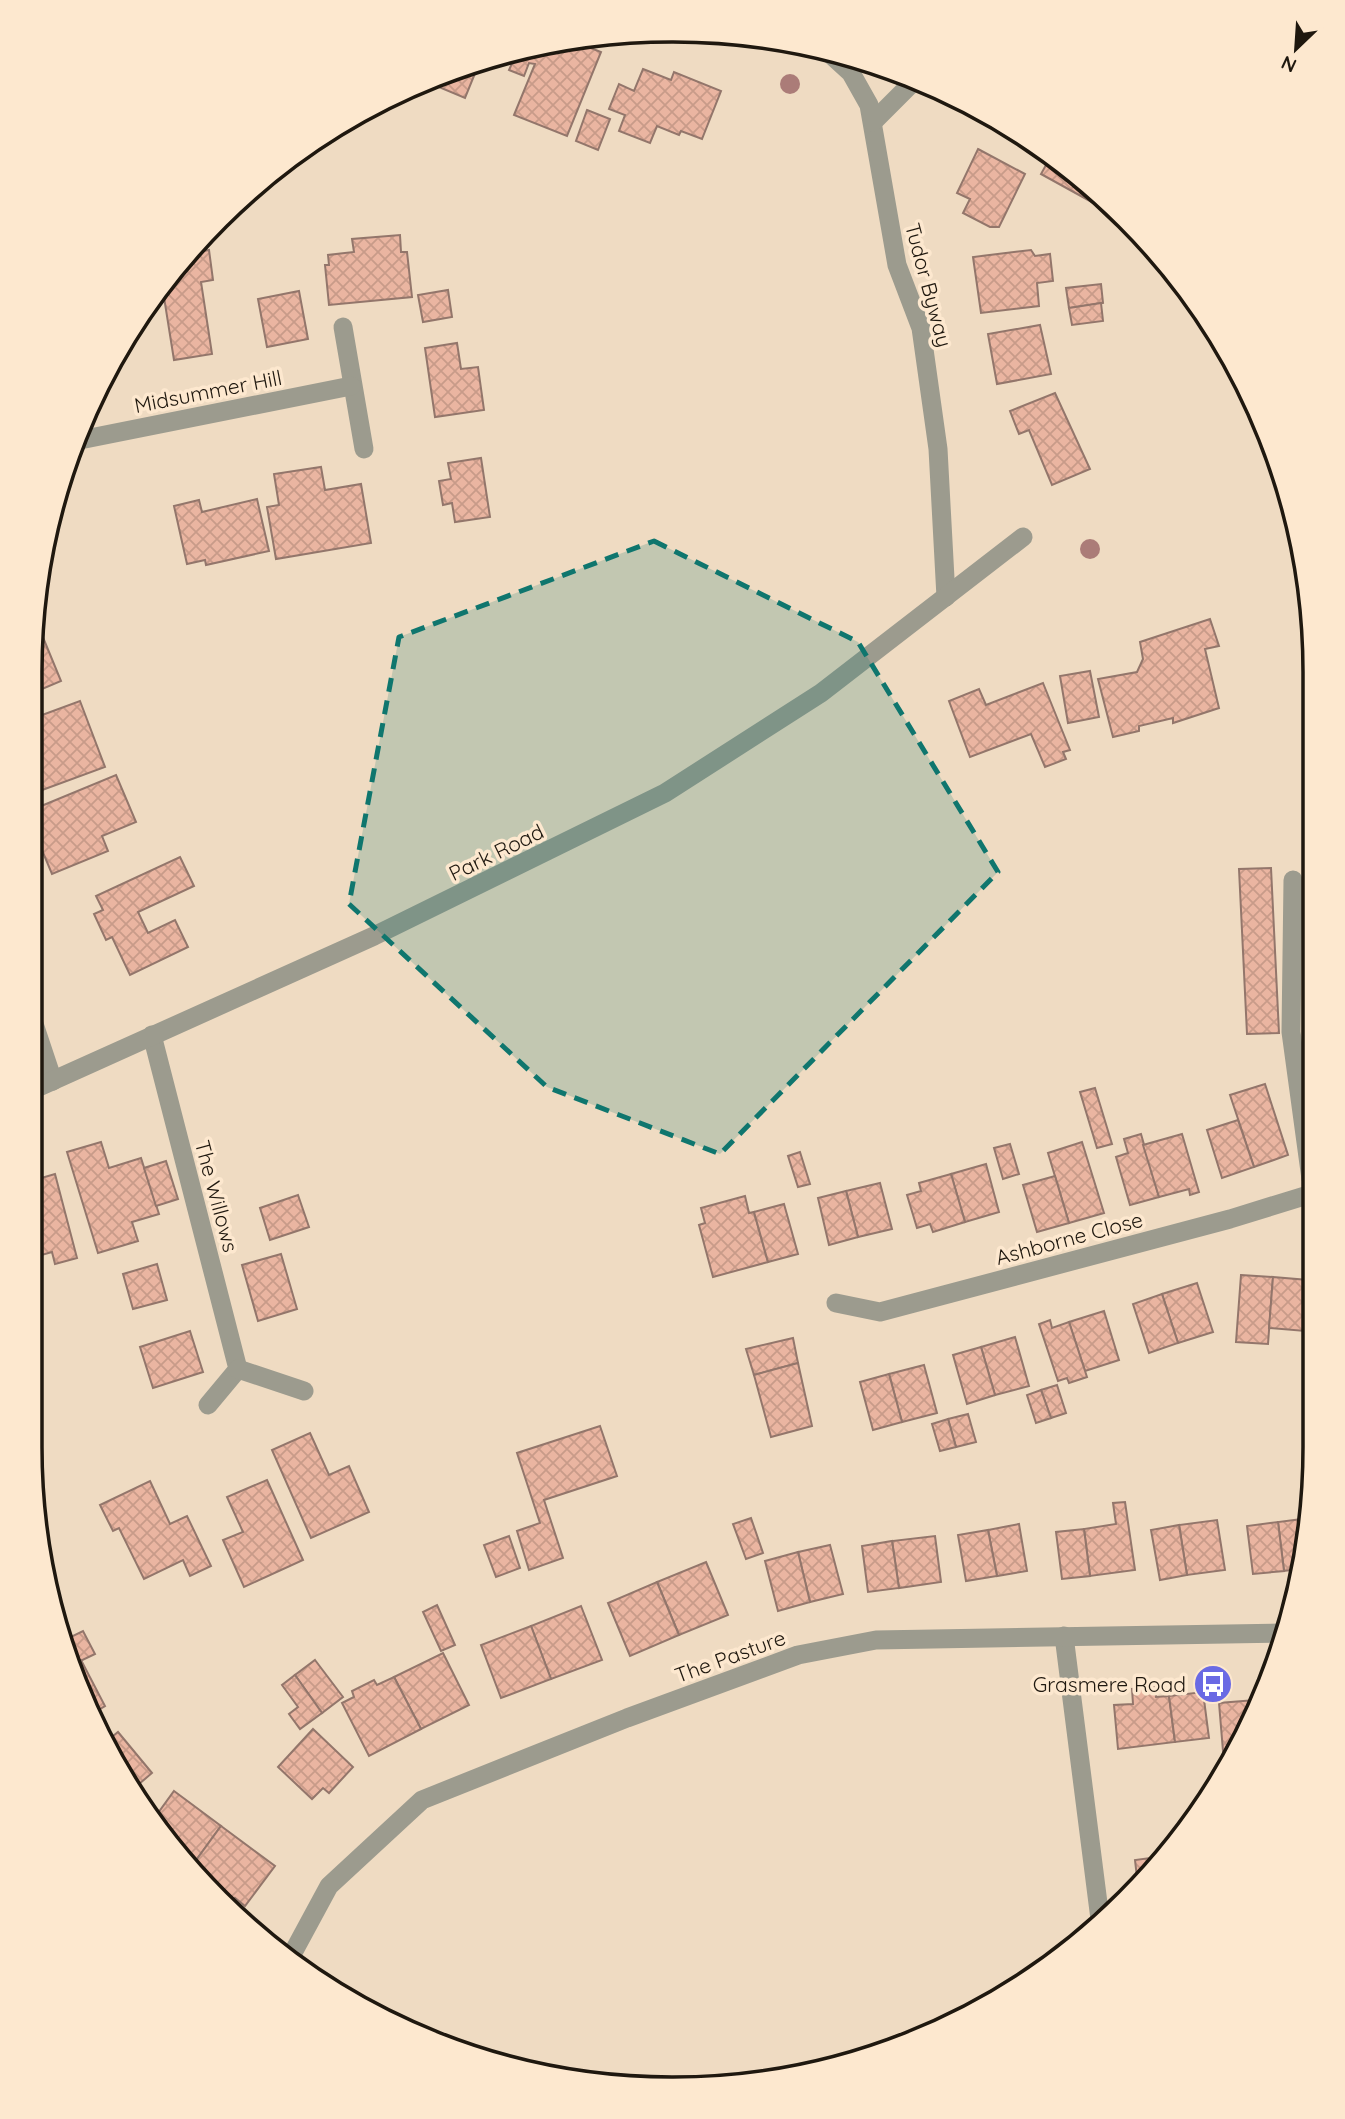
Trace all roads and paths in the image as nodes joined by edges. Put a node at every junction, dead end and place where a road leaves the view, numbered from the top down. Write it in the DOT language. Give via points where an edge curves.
graph roads {
  1 [pos="842,65"];
  2 [pos="908,88"];
  3 [pos="873,122"];
  4 [pos="343,327"];
  5 [pos="351,386"];
  6 [pos="87,439"];
  7 [pos="364,449"];
  8 [pos="1023,537"];
  9 [pos="946,597"];
  10 [pos="1293,880"];
  11 [pos="152,1035"];
  12 [pos="42,1048"];
  13 [pos="53,1080"];
  14 [pos="42,1085"];
  15 [pos="1303,1120"];
  16 [pos="1303,1196"];
  17 [pos="836,1303"];
  18 [pos="239,1369"];
  19 [pos="304,1391"];
  20 [pos="208,1405"];
  21 [pos="1275,1633"];
  22 [pos="1064,1636"];
  23 [pos="1099,1910"];
  24 [pos="294,1951"];
  1 -- 3 [label="street, Tudor Byway" via="869,105"];
  2 -- 3 [label="street"];
  3 -- 9 [label="street, Tudor Byway" via="897,265 923,339 938,449"];
  4 -- 5 [label="street"];
  5 -- 6 [label="street, Midsummer Hill"];
  5 -- 7 [label="street"];
  8 -- 9 [label="street, Park Road"];
  9 -- 11 [label="street, Park Road" via="821,693 665,793 374,936"];
  10 -- 15 [label="street" via="1291,1032"];
  11 -- 13 [label="street, Park Road"];
  11 -- 18 [label="street, The Willows"];
  12 -- 13 [label="street"];
  13 -- 14 [label="street, Park Road"];
  16 -- 17 [label="street, Ashborne Close" via="880,1312"];
  18 -- 19 [label="street"];
  18 -- 20 [label="street"];
  21 -- 22 [label="street, The Pasture"];
  22 -- 23 [label="street"];
  22 -- 24 [label="street, The Pasture" via="876,1640 798,1655 422,1800 329,1886"];
}
